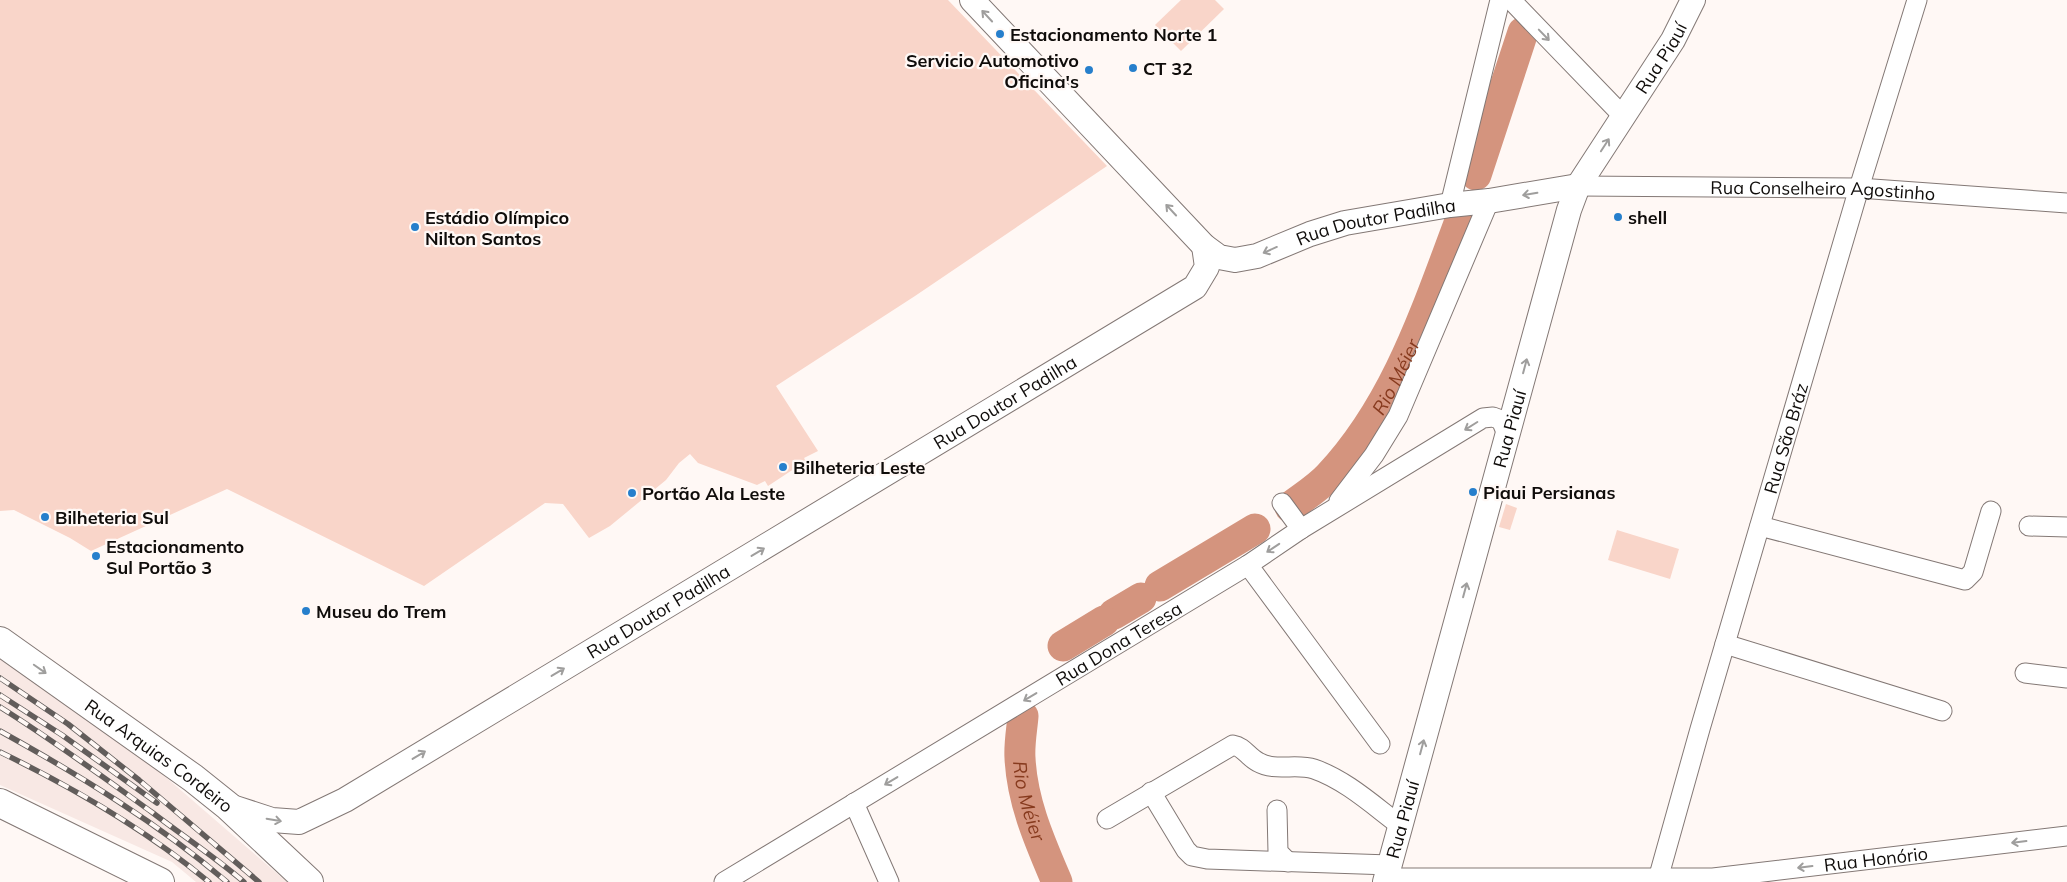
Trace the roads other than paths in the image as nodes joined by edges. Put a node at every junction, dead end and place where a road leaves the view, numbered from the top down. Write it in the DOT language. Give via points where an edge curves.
graph roads {
  1 [pos="972,0"];
  2 [pos="1500,0"];
  3 [pos="1511,0"];
  4 [pos="1693,0"];
  5 [pos="1917,0"];
  6 [pos="1623,116"];
  7 [pos="1578,186"];
  8 [pos="1859,188"];
  9 [pos="1489,201"];
  10 [pos="2067,203"];
  11 [pos="1450,205"];
  12 [pos="1204,246"];
  13 [pos="1507,434"];
  14 [pos="1334,508"];
  15 [pos="1991,511"];
  16 [pos="1760,526"];
  17 [pos="2029,526"];
  18 [pos="2067,527"];
  19 [pos="1248,564"];
  20 [pos="0,641"];
  21 [pos="1725,644"];
  22 [pos="2025,673"];
  23 [pos="2067,678"];
  24 [pos="1942,711"];
  25 [pos="1380,744"];
  26 [pos="1151,792"];
  27 [pos="0,803"];
  28 [pos="854,803"];
  29 [pos="228,806"];
  30 [pos="1277,810"];
  31 [pos="1107,819"];
  32 [pos="1401,826"];
  33 [pos="2067,836"];
  34 [pos="1288,862"];
  35 [pos="1387,875"];
  36 [pos="1658,879"];
  37 [pos="1713,880"];
  38 [pos="160,882"];
  39 [pos="309,882"];
  40 [pos="724,882"];
  41 [pos="889,882"];
  12 -- 1 [label="street, one-way"];
  2 -- 11 [label="street"];
  3 -- 6 [label="street, one-way"];
  4 -- 6 [label="street, Rua Piauí" via="1673,40"];
  5 -- 8 [label="street, Rua São Bráz"];
  7 -- 6 [label="street, Rua Piauí, one-way"];
  7 -- 8 [label="street, Rua Conselheiro Agostinho"];
  7 -- 9 [label="street, Rua Doutor Padilha, one-way"];
  13 -- 7 [label="street, Rua Piauí, one-way" via="1562,232"];
  8 -- 10 [label="street, Rua Conselheiro Agostinho"];
  8 -- 16 [label="street, Rua São Bráz"];
  9 -- 11 [label="street, Rua Doutor Padilha"];
  9 -- 14 [label="street" via="1398,416 1374,455"];
  11 -- 12 [label="street, Rua Doutor Padilha, one-way" via="1345,224 1310,234 1257,256 1235,260 1219,257"];
  29 -- 12 [label="street, Rua Doutor Padilha, one-way" via="272,820 299,822 345,800 1195,287 1207,267"];
  13 -- 14 [label="street, Rua Dona Teresa, one-way" via="1501,420 1483,418"];
  32 -- 13 [label="street, Rua Piauí, one-way"];
  14 -- 19 [label="street, Rua Dona Teresa, one-way" via="1291,516"];
  15 -- 16 [label="street" via="1973,572 1965,580"];
  16 -- 21 [label="street, Rua São Bráz"];
  17 -- 18 [label="street"];
  19 -- 25 [label="street"];
  19 -- 28 [label="street, Rua Dona Teresa, one-way"];
  20 -- 29 [label="main road, Rua Arquias Cordeiro, one-way"];
  21 -- 24 [label="street"];
  21 -- 36 [label="street, Rua São Bráz"];
  22 -- 23 [label="street"];
  26 -- 31 [label="street"];
  26 -- 32 [label="street" via="1233,745 1240,746 1257,762 1273,767 1313,768 1336,778"];
  26 -- 34 [label="street, Rua Honório" via="1192,856"];
  27 -- 38 [label="main road"];
  28 -- 40 [label="street, Rua Dona Teresa"];
  28 -- 41 [label="street"];
  29 -- 39 [label="main road, Rua Arquias Cordeiro"];
  30 -- 34 [label="street" via="1278,852"];
  32 -- 35 [label="street, Rua Piauí"];
  33 -- 37 [label="street, Rua Honório, one-way"];
  34 -- 35 [label="street, Rua Honório"];
  35 -- 36 [label="street, Rua Honório"];
  36 -- 37 [label="street, Rua Honório"];
}
